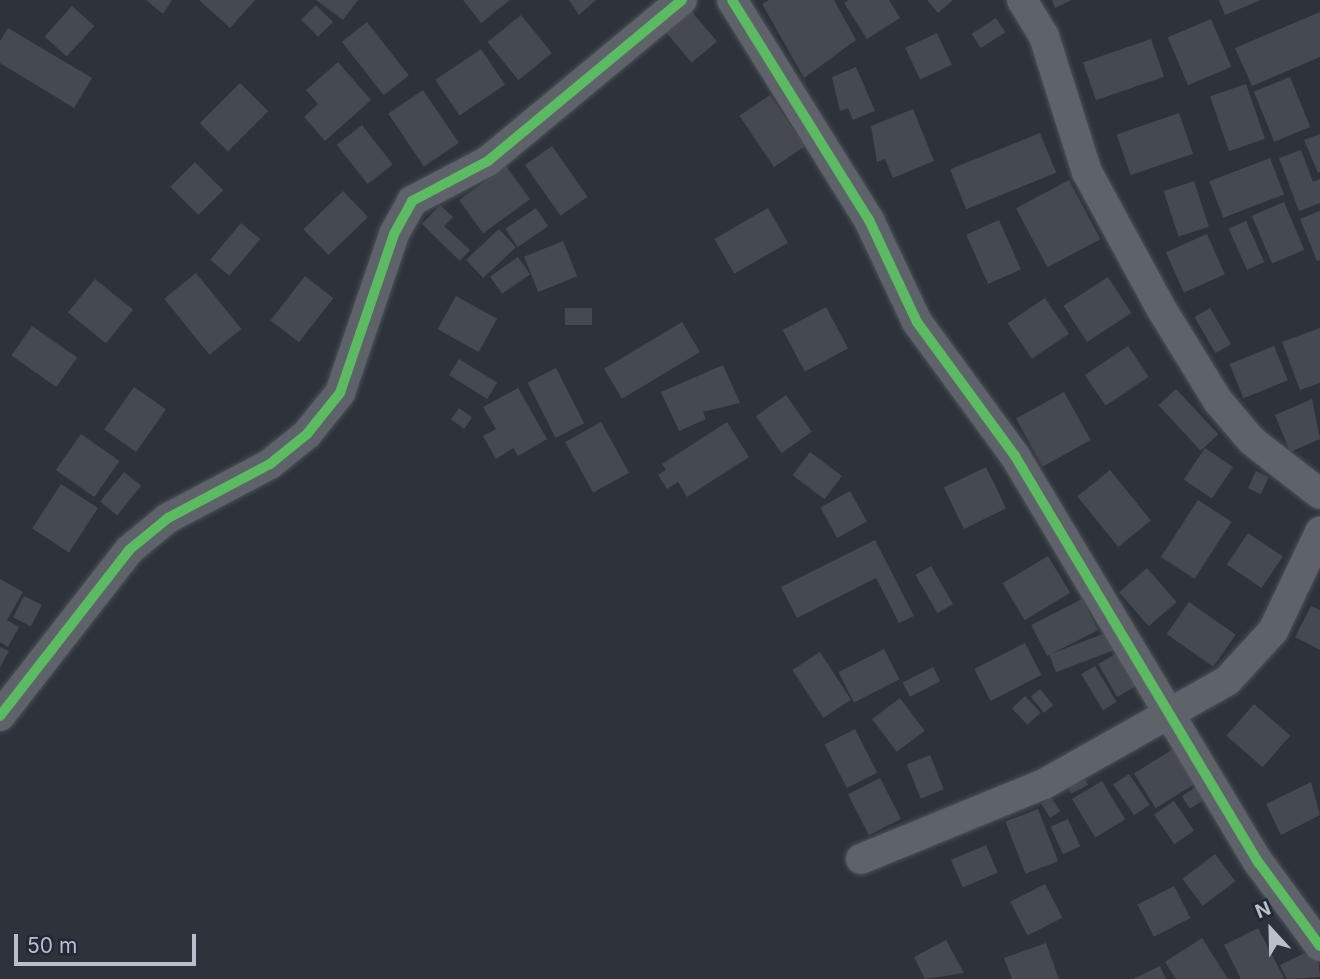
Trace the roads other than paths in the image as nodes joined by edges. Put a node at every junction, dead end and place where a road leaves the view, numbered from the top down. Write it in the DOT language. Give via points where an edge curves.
graph roads {
  1 [pos="682,0"];
  2 [pos="732,0"];
  3 [pos="1022,0"];
  4 [pos="1320,494"];
  5 [pos="1320,532"];
  6 [pos="0,716"];
  7 [pos="1172,717"];
  8 [pos="861,859"];
  9 [pos="1320,946"];
  1 -- 6 [label="street" via="488,161 412,201 394,234 340,393 307,434 270,464 168,518 129,550"];
  2 -- 7 [label="street" via="869,220 917,322 1015,456"];
  3 -- 4 [label="street" via="1044,36 1087,172 1161,310 1218,401 1252,441"];
  5 -- 7 [label="street" via="1273,631 1227,681"];
  7 -- 8 [label="street" via="1044,784"];
  7 -- 9 [label="street" via="1259,863"];
}
